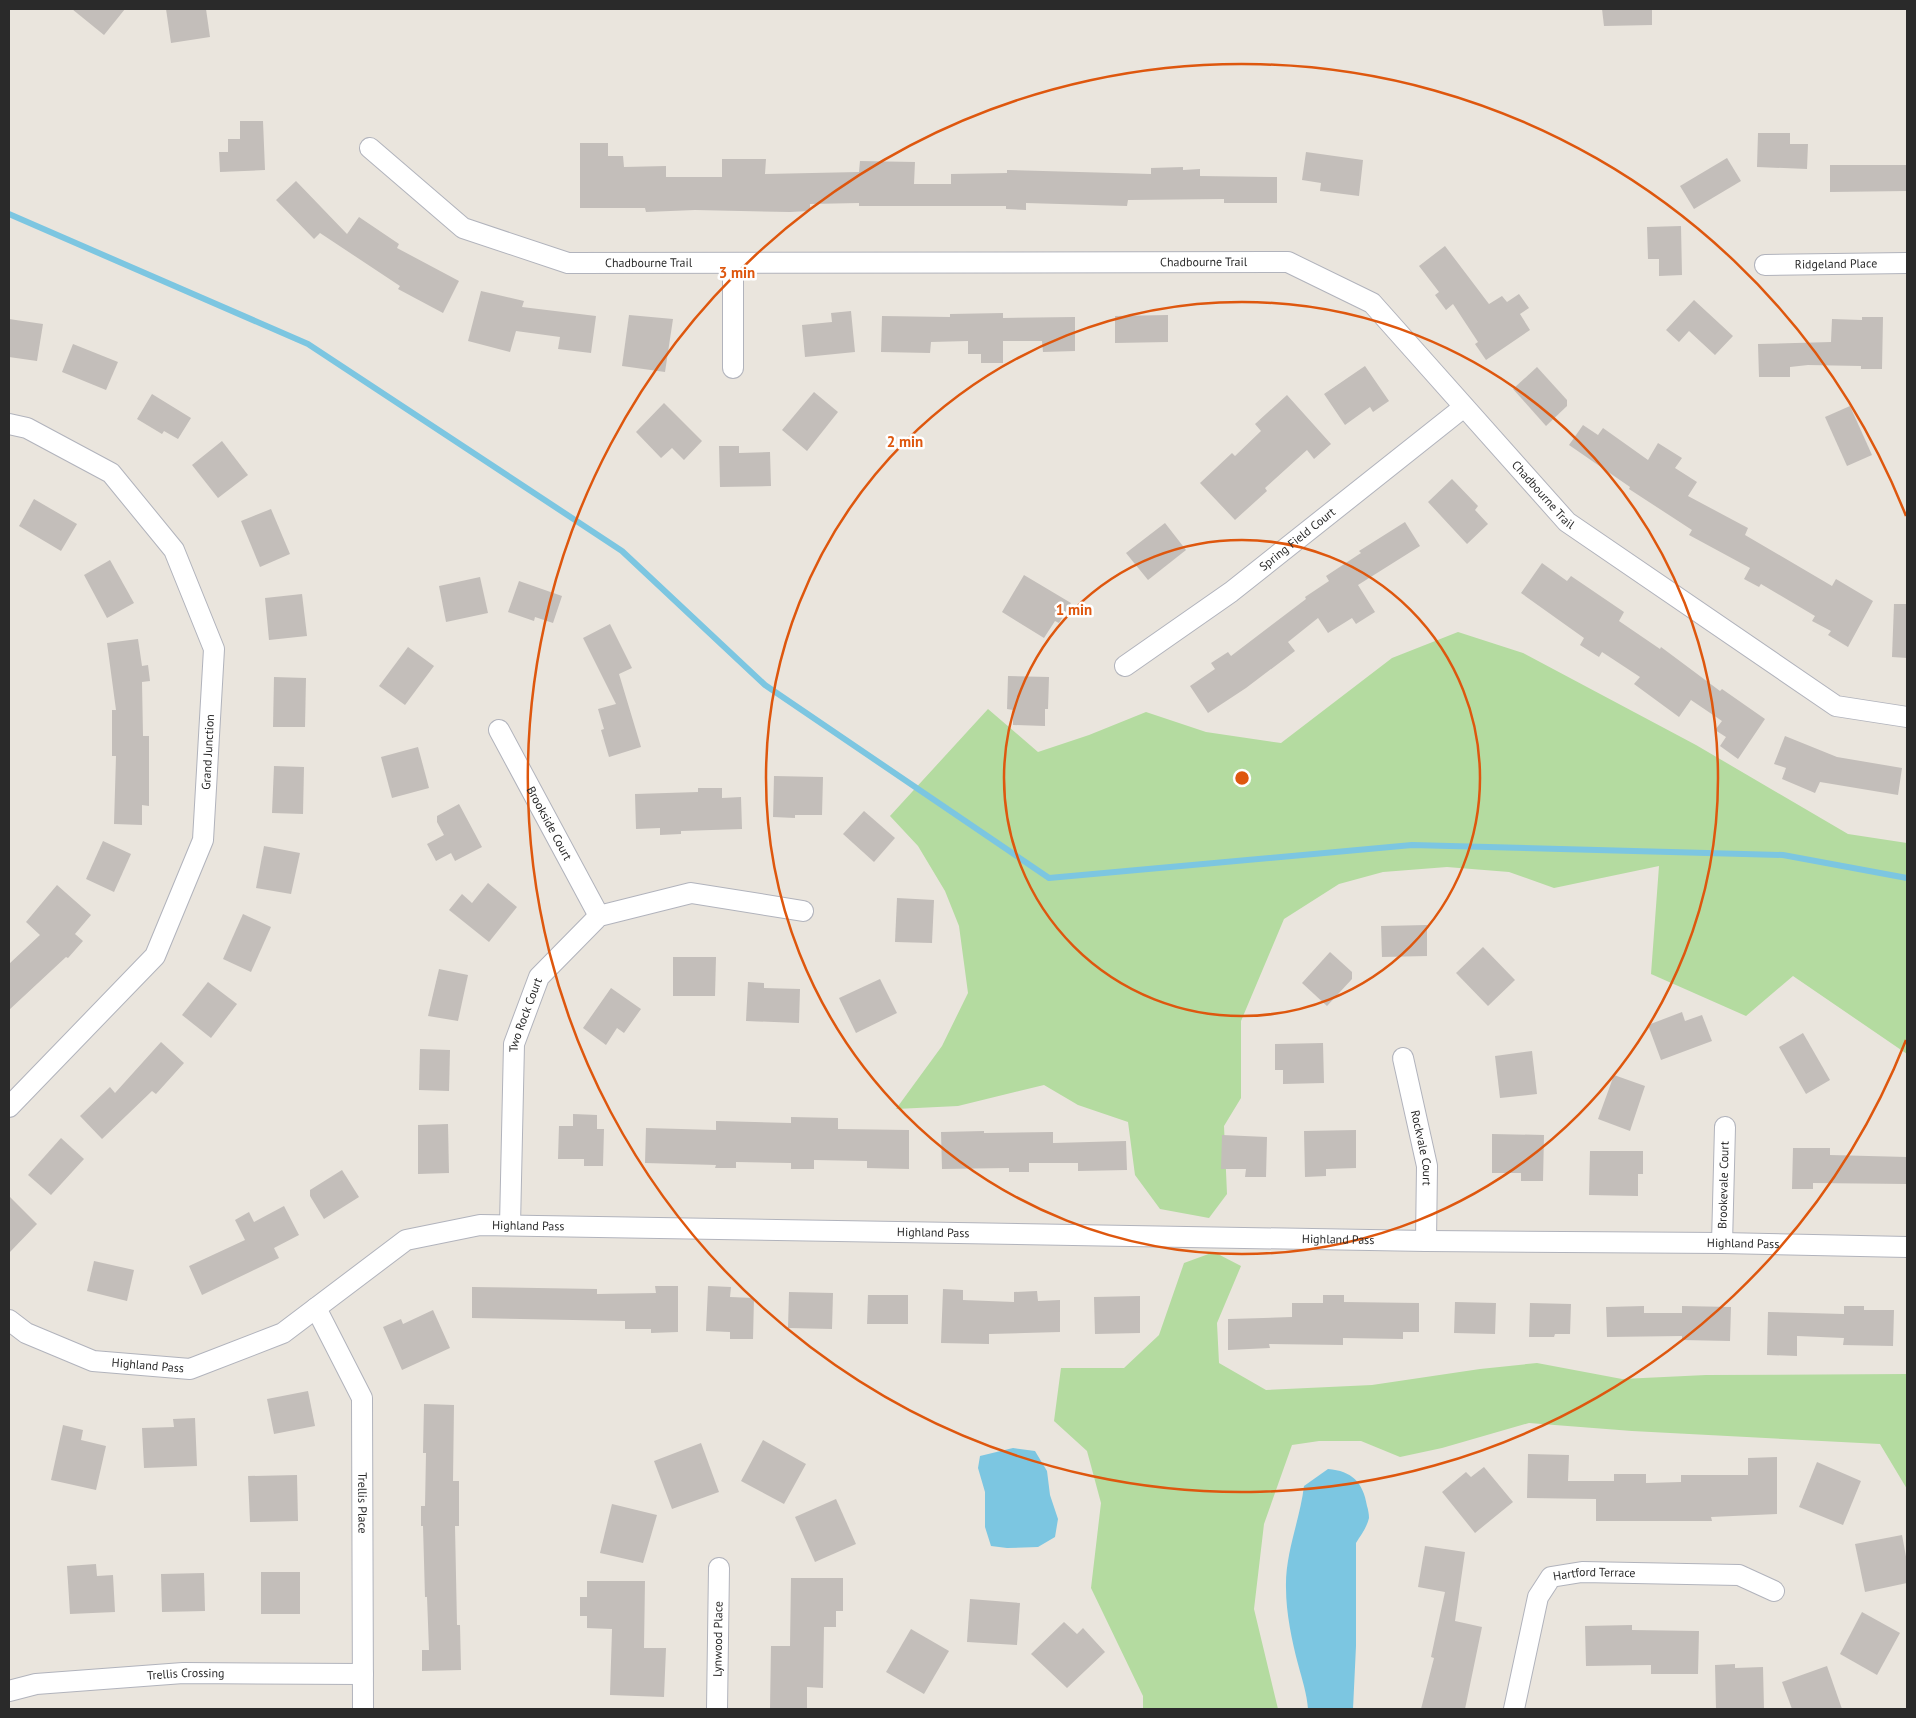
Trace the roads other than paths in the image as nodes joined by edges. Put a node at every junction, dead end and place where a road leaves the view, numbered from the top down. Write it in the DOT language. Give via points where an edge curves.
graph roads {
  1 [pos="370,148"];
  2 [pos="733,263"];
  3 [pos="1907,264"];
  4 [pos="1765,265"];
  5 [pos="733,368"];
  6 [pos="1464,407"];
  7 [pos="9,424"];
  8 [pos="1125,666"];
  9 [pos="1907,717"];
  10 [pos="499,730"];
  11 [pos="803,911"];
  12 [pos="599,916"];
  13 [pos="1403,1058"];
  14 [pos="9,1107"];
  15 [pos="1725,1127"];
  16 [pos="510,1225"];
  17 [pos="1426,1241"];
  18 [pos="1722,1243"];
  19 [pos="1907,1247"];
  20 [pos="316,1308"];
  21 [pos="9,1320"];
  22 [pos="719,1568"];
  23 [pos="1774,1591"];
  24 [pos="363,1674"];
  25 [pos="9,1691"];
  26 [pos="363,1709"];
  27 [pos="717,1709"];
  28 [pos="1514,1709"];
  1 -- 2 [label="street, Chadbourne Trail" via="463,228 568,263"];
  2 -- 5 [label="street"];
  2 -- 6 [label="street, Chadbourne Trail" via="1288,262 1372,303"];
  3 -- 4 [label="street, Ridgeland Place"];
  6 -- 8 [label="street, Spring Field Court" via="1231,592"];
  6 -- 9 [label="street, Chadbourne Trail" via="1567,522 1836,706"];
  7 -- 14 [label="street, Grand Junction" via="27,428 111,473 174,550 214,649 203,840 155,956"];
  10 -- 12 [label="street, Brookside Court"];
  11 -- 12 [label="street" via="691,893"];
  12 -- 16 [label="street, Two Rock Court" via="539,978 514,1044"];
  13 -- 17 [label="street, Rockvale Court" via="1427,1166"];
  15 -- 18 [label="street, Brookevale Court"];
  16 -- 17 [label="street, Highland Pass"];
  16 -- 20 [label="street, Highland Pass" via="480,1225 406,1240"];
  17 -- 18 [label="street, Highland Pass"];
  18 -- 19 [label="street, Highland Pass"];
  20 -- 21 [label="street, Highland Pass" via="283,1333 190,1369 93,1361 26,1333"];
  20 -- 24 [label="street, Trellis Place" via="362,1398"];
  22 -- 27 [label="street, Lynwood Place"];
  23 -- 28 [label="street, Hartford Terrace" via="1739,1575 1582,1572 1551,1576 1538,1597"];
  24 -- 25 [label="street, Trellis Crossing" via="183,1673 36,1684"];
  24 -- 26 [label="street, Trellis Place"];
}
